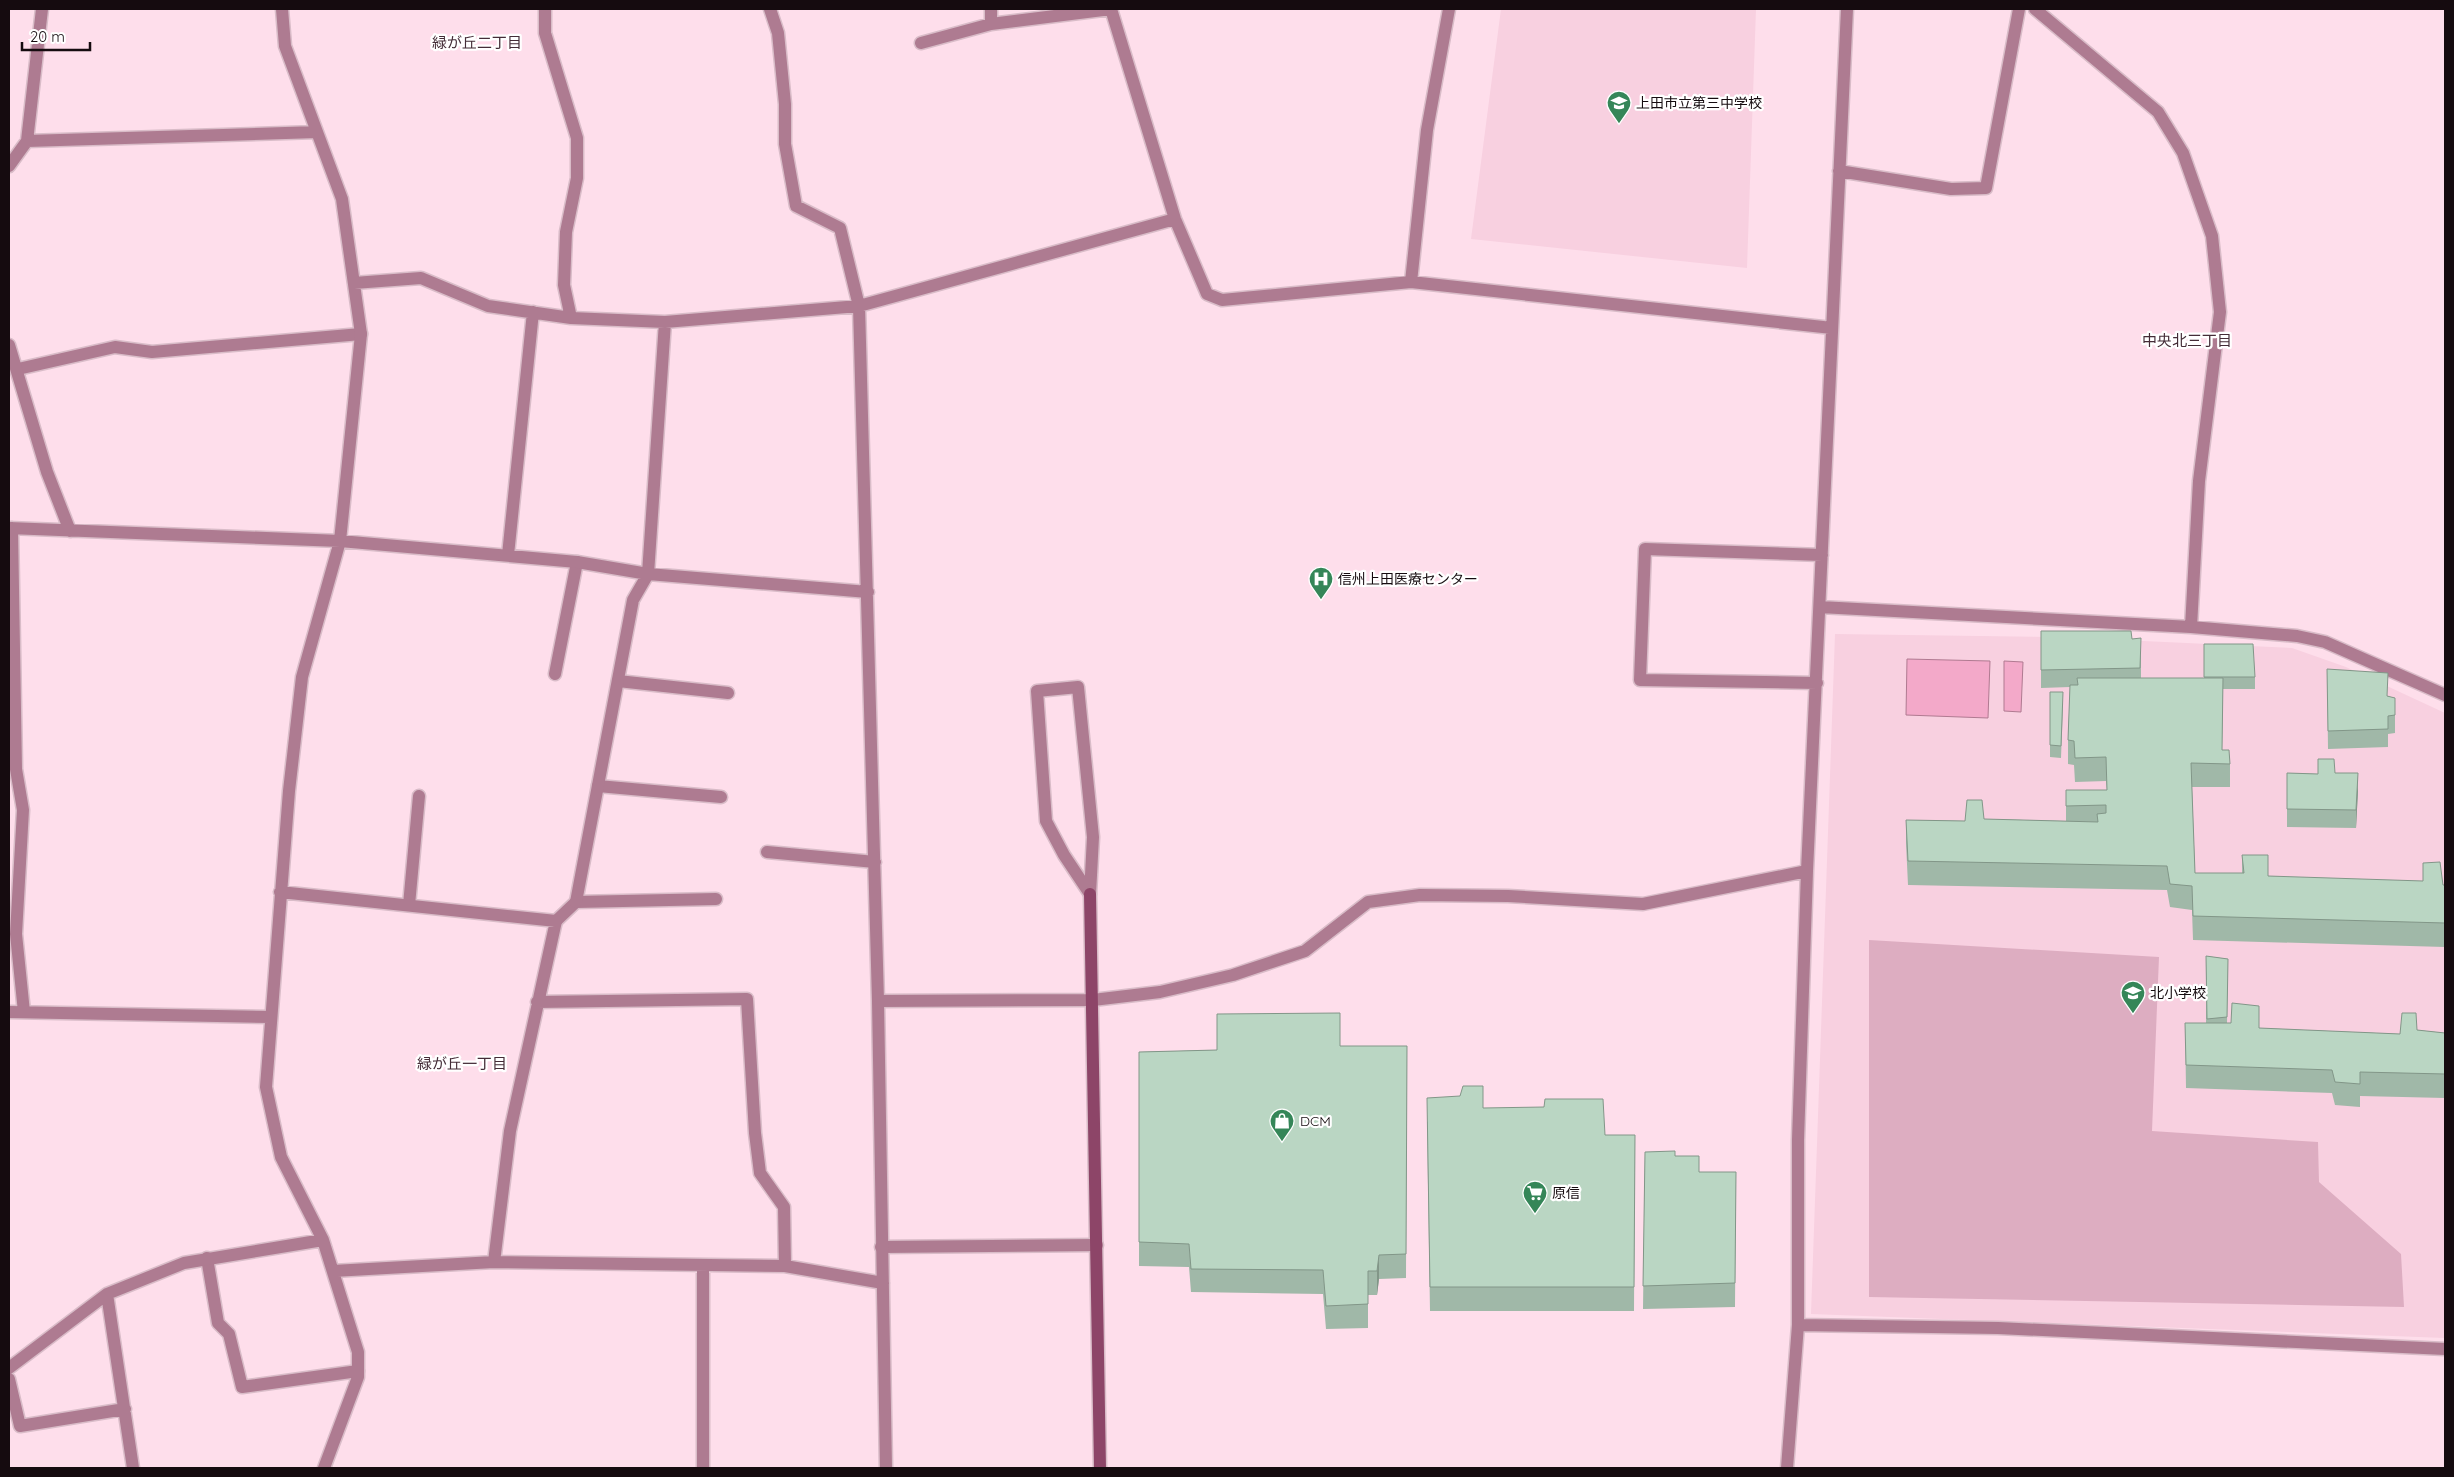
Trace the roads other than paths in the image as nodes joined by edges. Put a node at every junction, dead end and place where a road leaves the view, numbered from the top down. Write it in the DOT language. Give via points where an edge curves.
graph roads {
  1 [pos="42,9"];
  2 [pos="282,9"];
  3 [pos="545,9"];
  4 [pos="770,9"];
  5 [pos="991,9"];
  6 [pos="1111,9"];
  7 [pos="1449,9"];
  8 [pos="1847,9"];
  9 [pos="2018,9"];
  10 [pos="2035,9"];
  11 [pos="991,24"];
  12 [pos="921,43"];
  13 [pos="317,132"];
  14 [pos="27,141"];
  15 [pos="9,166"];
  16 [pos="1840,170"];
  17 [pos="1175,219"];
  18 [pos="354,282"];
  19 [pos="1410,282"];
  20 [pos="859,306"];
  21 [pos="533,312"];
  22 [pos="571,318"];
  23 [pos="665,322"];
  24 [pos="1832,328"];
  25 [pos="360,334"];
  26 [pos="9,345"];
  27 [pos="18,369"];
  28 [pos="10,528"];
  29 [pos="70,531"];
  30 [pos="340,541"];
  31 [pos="508,555"];
  32 [pos="1822,555"];
  33 [pos="577,562"];
  34 [pos="648,574"];
  35 [pos="868,592"];
  36 [pos="1820,607"];
  37 [pos="2191,627"];
  38 [pos="555,674"];
  39 [pos="618,681"];
  40 [pos="1817,683"];
  41 [pos="728,693"];
  42 [pos="2445,695"];
  43 [pos="12,769"];
  44 [pos="598,786"];
  45 [pos="419,796"];
  46 [pos="721,797"];
  47 [pos="767,852"];
  48 [pos="875,862"];
  49 [pos="1807,871"];
  50 [pos="280,892"];
  51 [pos="1090,894"];
  52 [pos="716,899"];
  53 [pos="576,902"];
  54 [pos="409,905"];
  55 [pos="556,921"];
  56 [pos="1093,1000"];
  57 [pos="878,1001"];
  58 [pos="537,1002"];
  59 [pos="9,1012"];
  60 [pos="24,1012"];
  61 [pos="271,1017"];
  62 [pos="323,1240"];
  63 [pos="1096,1245"];
  64 [pos="882,1247"];
  65 [pos="207,1258"];
  66 [pos="494,1262"];
  67 [pos="703,1266"];
  68 [pos="785,1266"];
  69 [pos="333,1271"];
  70 [pos="883,1283"];
  71 [pos="107,1294"];
  72 [pos="1798,1325"];
  73 [pos="2445,1349"];
  74 [pos="9,1368"];
  75 [pos="358,1372"];
  76 [pos="9,1378"];
  77 [pos="125,1409"];
  78 [pos="133,1468"];
  79 [pos="324,1468"];
  80 [pos="703,1468"];
  81 [pos="886,1468"];
  82 [pos="1100,1468"];
  83 [pos="1787,1468"];
  1 -- 14 [label="street"];
  2 -- 13 [label="street" via="285,46"];
  3 -- 22 [label="street" via="545,33 577,138 577,178 566,232 564,285"];
  4 -- 20 [label="street" via="778,33 785,104 785,144 796,206 840,228"];
  5 -- 11 [label="street"];
  6 -- 11 [label="street"];
  6 -- 17 [label="street"];
  7 -- 19 [label="street" via="1427,130"];
  8 -- 16 [label="street"];
  9 -- 16 [label="street" via="1986,188 1951,189"];
  10 -- 37 [label="street" via="2158,112 2183,153 2212,236 2220,312 2199,481"];
  11 -- 12 [label="street"];
  13 -- 14 [label="street"];
  13 -- 18 [label="street" via="342,199"];
  14 -- 15 [label="street"];
  16 -- 24 [label="street"];
  17 -- 19 [label="street" via="1207,294 1222,300"];
  17 -- 20 [label="street"];
  18 -- 21 [label="street" via="421,278 488,306"];
  18 -- 25 [label="street"];
  19 -- 24 [label="street"];
  20 -- 23 [label="street"];
  20 -- 35 [label="street"];
  21 -- 22 [label="street"];
  21 -- 31 [label="street"];
  22 -- 23 [label="street"];
  23 -- 34 [label="street"];
  24 -- 32 [label="street"];
  25 -- 27 [label="street" via="152,352 115,347"];
  25 -- 30 [label="street"];
  26 -- 27 [label="street"];
  27 -- 29 [label="street" via="47,472"];
  28 -- 29 [label="street"];
  28 -- 43 [label="street"];
  29 -- 30 [label="street"];
  30 -- 31 [label="street"];
  30 -- 50 [label="street" via="302,677"];
  31 -- 33 [label="street"];
  32 -- 36 [label="street"];
  32 -- 40 [label="street" via="1645,549 1640,680"];
  33 -- 34 [label="street"];
  33 -- 38 [label="street"];
  34 -- 35 [label="street"];
  34 -- 39 [label="street" via="633,600"];
  35 -- 48 [label="street"];
  36 -- 37 [label="street"];
  36 -- 40 [label="street"];
  37 -- 42 [label="street" via="2297,636 2325,642"];
  39 -- 41 [label="street"];
  39 -- 44 [label="street"];
  40 -- 49 [label="street"];
  43 -- 60 [label="street" via="23,810 16,934"];
  44 -- 46 [label="street"];
  44 -- 53 [label="street"];
  45 -- 54 [label="street"];
  47 -- 48 [label="street"];
  48 -- 57 [label="street"];
  49 -- 56 [label="street" via="1643,904 1508,896 1420,895 1368,902 1305,950 1234,975 1160,992"];
  49 -- 72 [label="street" via="1798,1140"];
  50 -- 54 [label="street"];
  50 -- 61 [label="street"];
  51 -- 51 [label="street" via="1046,821 1037,691 1078,687 1093,838"];
  51 -- 56 [label="street"];
  52 -- 53 [label="street"];
  53 -- 55 [label="street"];
  54 -- 55 [label="street"];
  55 -- 58 [label="street"];
  56 -- 57 [label="street"];
  56 -- 63 [label="street"];
  57 -- 64 [label="street"];
  58 -- 66 [label="street" via="510,1131"];
  58 -- 68 [label="street" via="747,999 760,1173 784,1207"];
  59 -- 60 [label="street"];
  60 -- 61 [label="street"];
  61 -- 62 [label="street" via="266,1087 281,1156"];
  62 -- 65 [label="street"];
  62 -- 69 [label="street"];
  63 -- 64 [label="street"];
  63 -- 82 [label="street"];
  64 -- 70 [label="street"];
  65 -- 71 [label="street" via="184,1263"];
  65 -- 75 [label="street" via="218,1323 229,1334 242,1387"];
  66 -- 67 [label="street"];
  66 -- 69 [label="street"];
  67 -- 68 [label="street"];
  67 -- 80 [label="street"];
  68 -- 70 [label="street"];
  69 -- 75 [label="street" via="358,1352"];
  70 -- 81 [label="street"];
  71 -- 74 [label="street"];
  71 -- 77 [label="street"];
  72 -- 73 [label="street" via="1998,1328"];
  72 -- 83 [label="street"];
  75 -- 79 [label="street"];
  76 -- 77 [label="street" via="20,1426"];
  77 -- 78 [label="street"];
}
